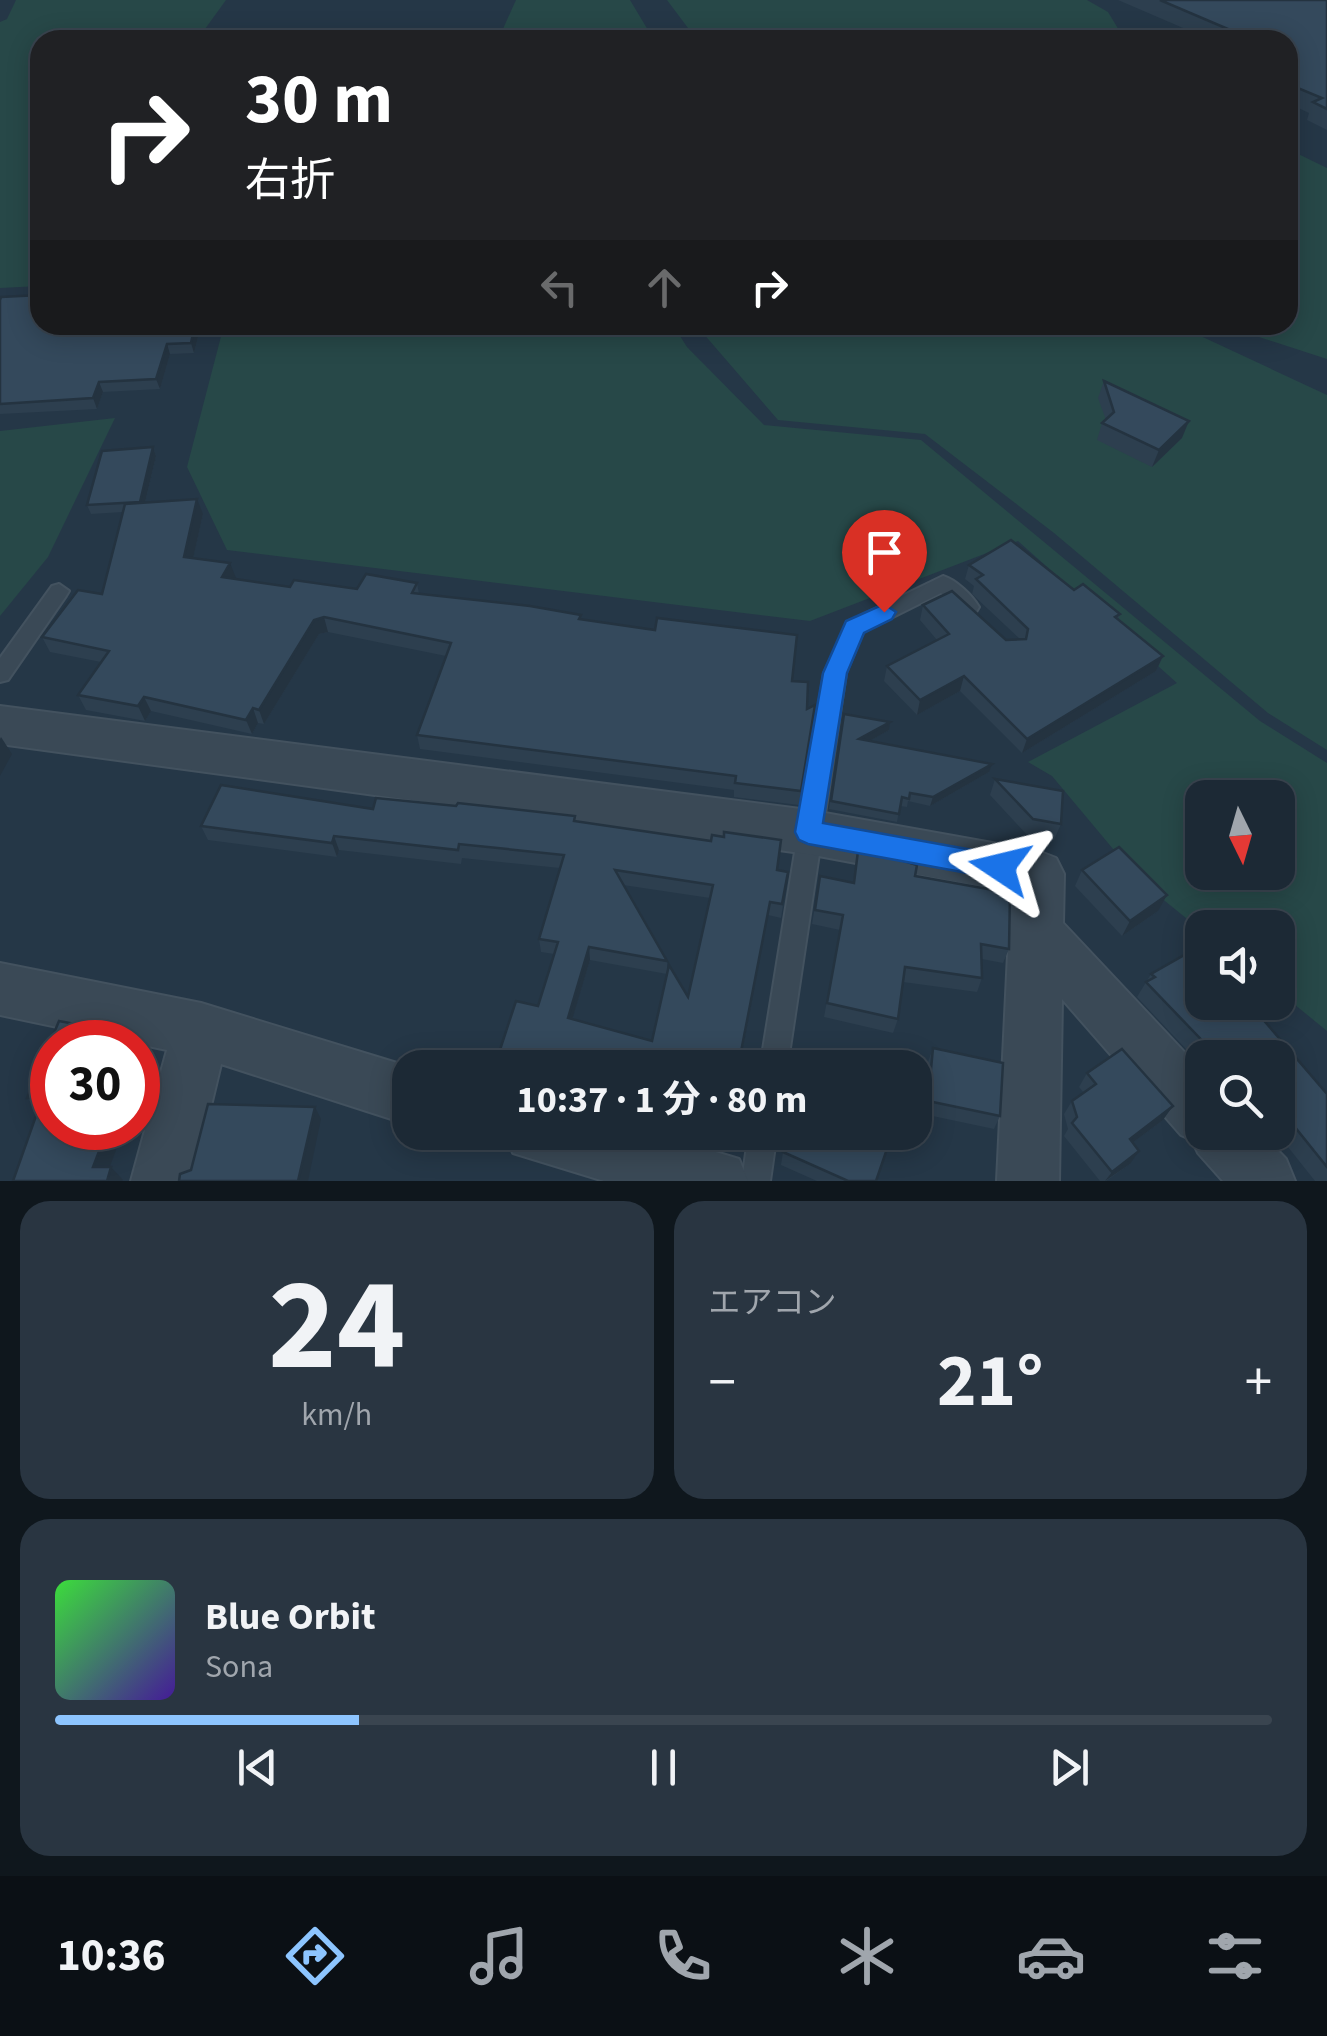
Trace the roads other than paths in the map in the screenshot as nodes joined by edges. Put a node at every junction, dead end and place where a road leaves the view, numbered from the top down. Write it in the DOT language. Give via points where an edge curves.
graph roads {
  1 [pos="59,591"];
  2 [pos="984,620"];
  3 [pos="0,674"];
  4 [pos="0,725"];
  5 [pos="808,832"];
  6 [pos="1038,935"];
  7 [pos="0,989"];
  8 [pos="202,1030"];
  9 [pos="776,1050"];
  10 [pos="392,1090"];
  11 [pos="1185,1095"];
  12 [pos="601,1150"];
  13 [pos="760,1150"];
  14 [pos="1236,1150"];
  15 [pos="162,1181"];
  16 [pos="717,1181"];
  17 [pos="756,1181"];
  18 [pos="1028,1181"];
  19 [pos="1264,1181"];
  1 -- 3 [label="lane"];
  2 -- 5 [label="lane" via="943,583 854,627 835,673"];
  4 -- 5 [label="street"];
  5 -- 6 [label="street" via="1038,874"];
  5 -- 9 [label="lane"];
  6 -- 11 [label="street"];
  6 -- 18 [label="street"];
  7 -- 8 [label="street"];
  8 -- 10 [label="street"];
  8 -- 15 [label="street"];
  12 -- 16 [label="street"];
  13 -- 17 [label="lane"];
  14 -- 19 [label="street"];
}
